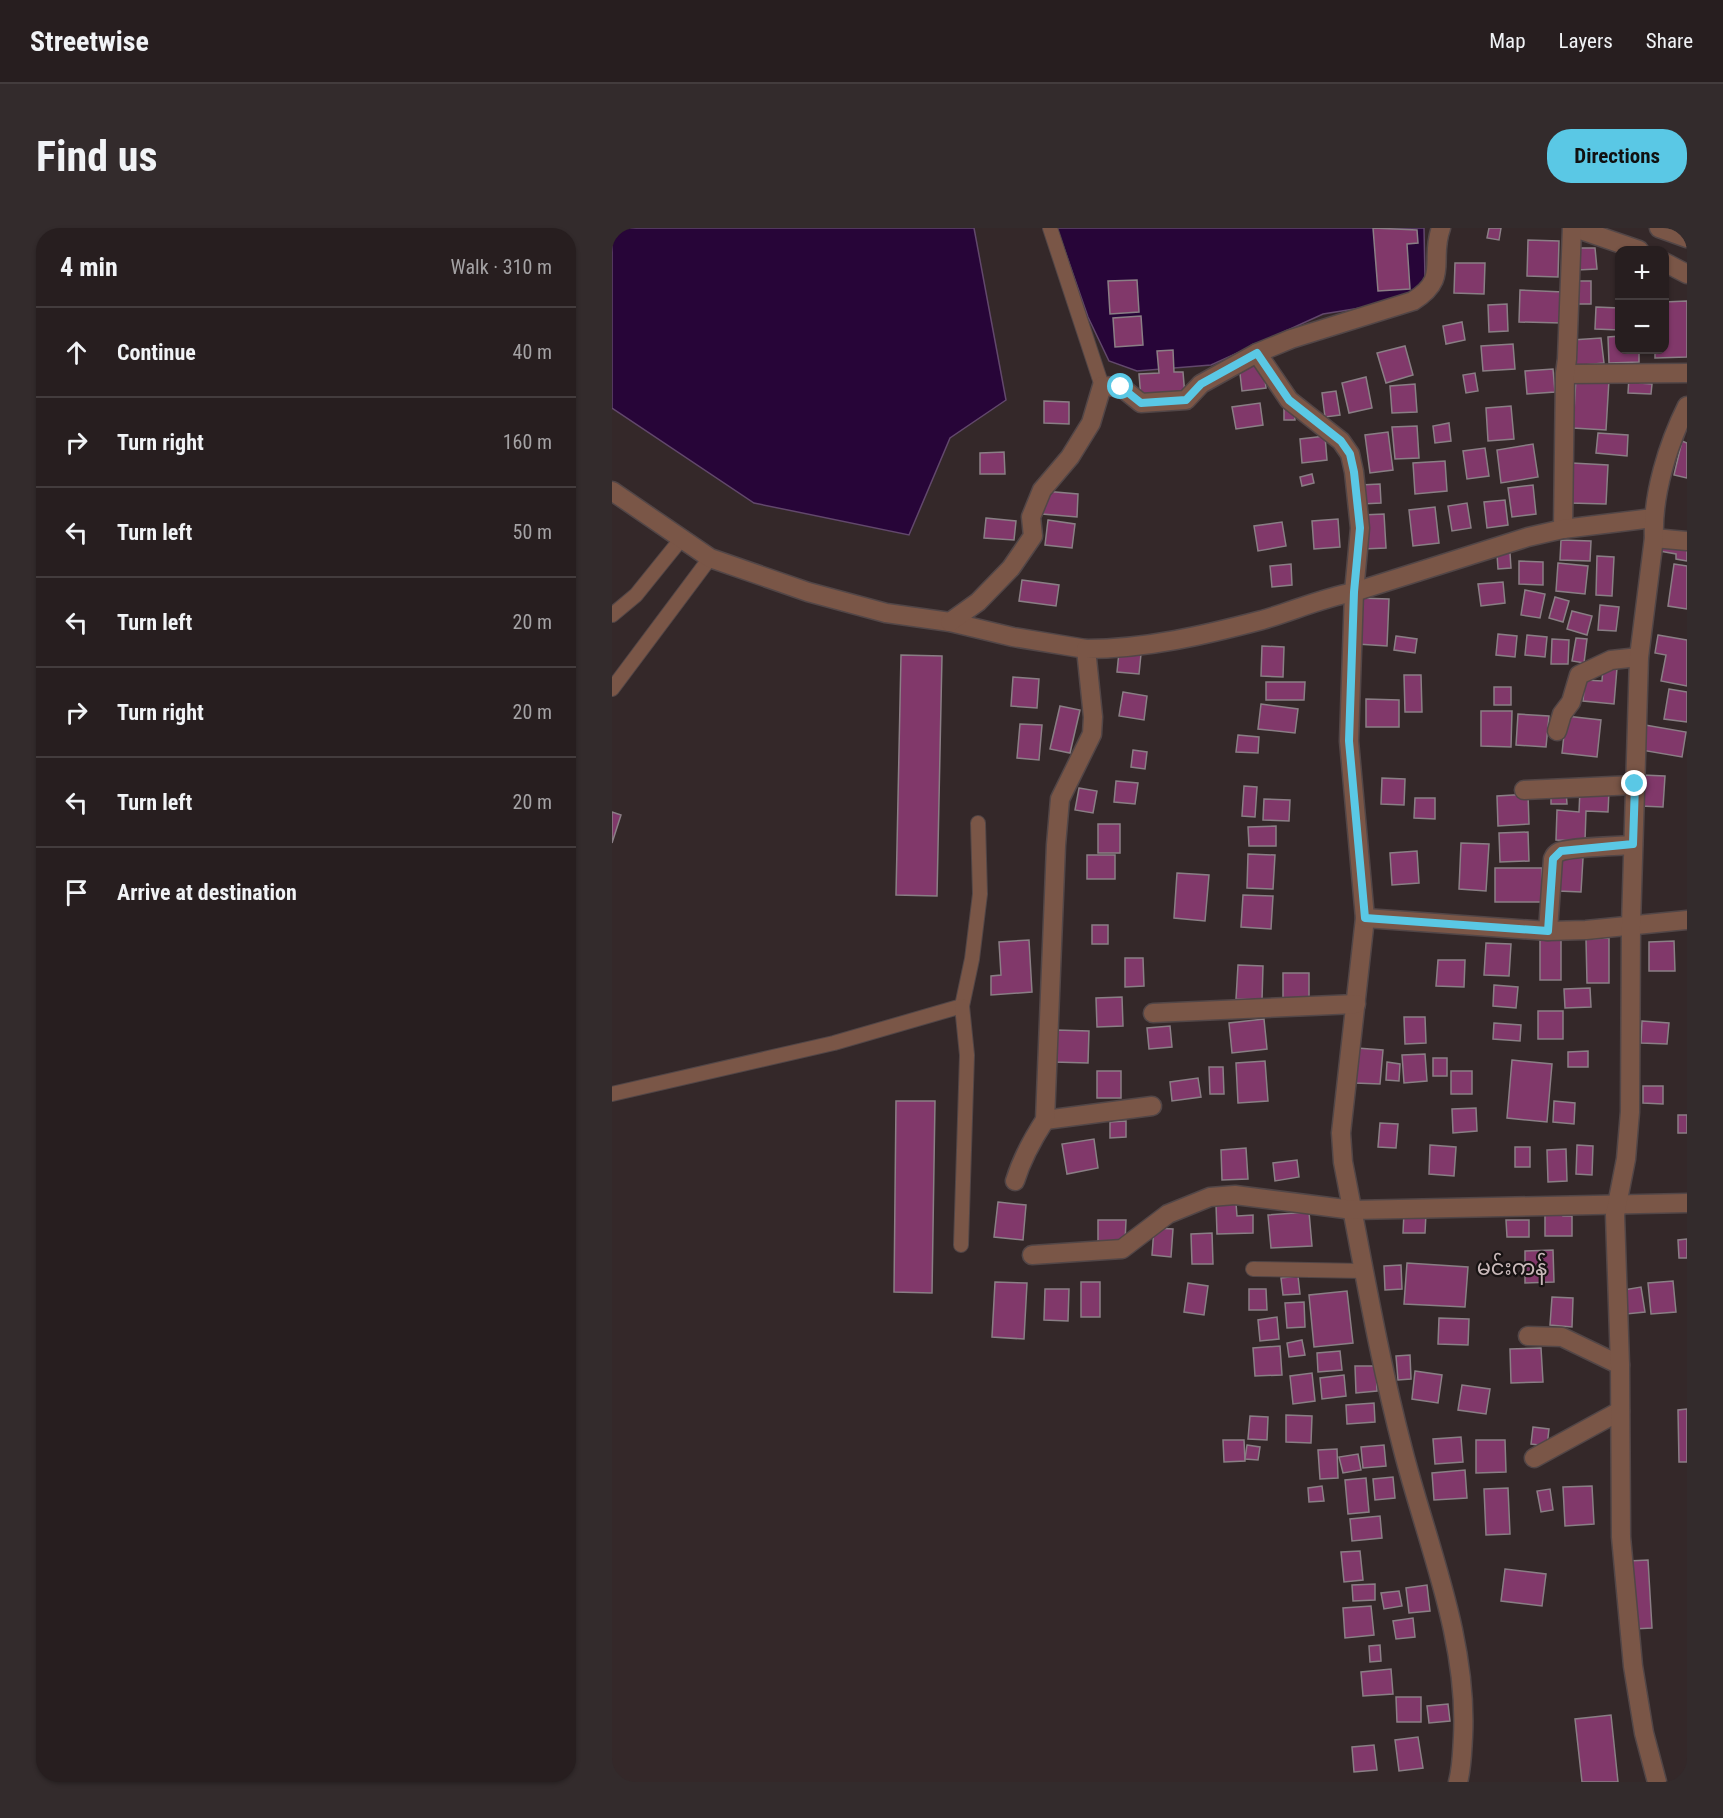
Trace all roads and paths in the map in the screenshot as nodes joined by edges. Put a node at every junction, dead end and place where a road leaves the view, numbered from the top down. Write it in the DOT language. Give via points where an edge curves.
graph roads {
  1 [pos="1050,228"];
  2 [pos="1441,228"];
  3 [pos="1573,228"];
  4 [pos="1659,228"];
  5 [pos="1687,238"];
  6 [pos="1628,246"];
  7 [pos="1669,264"];
  8 [pos="1687,274"];
  9 [pos="1257,353"];
  10 [pos="1687,373"];
  11 [pos="1565,374"];
  12 [pos="1102,386"];
  13 [pos="1687,406"];
  14 [pos="612,491"];
  15 [pos="1653,518"];
  16 [pos="1563,529"];
  17 [pos="682,538"];
  18 [pos="1654,538"];
  19 [pos="1687,541"];
  20 [pos="710,558"];
  21 [pos="1354,592"];
  22 [pos="612,615"];
  23 [pos="950,622"];
  24 [pos="1086,649"];
  25 [pos="1639,657"];
  26 [pos="612,689"];
  27 [pos="1557,730"];
  28 [pos="1635,784"];
  29 [pos="1524,790"];
  30 [pos="978,823"];
  31 [pos="1633,844"];
  32 [pos="1365,918"];
  33 [pos="1687,920"];
  34 [pos="1631,925"];
  35 [pos="1548,931"];
  36 [pos="1356,1004"];
  37 [pos="962,1006"];
  38 [pos="1153,1012"];
  39 [pos="612,1094"];
  40 [pos="1152,1106"];
  41 [pos="1045,1120"];
  42 [pos="1015,1181"];
  43 [pos="1687,1203"];
  44 [pos="1616,1205"];
  45 [pos="1353,1210"];
  46 [pos="962,1245"];
  47 [pos="1032,1255"];
  48 [pos="1253,1269"];
  49 [pos="1364,1271"];
  50 [pos="1528,1336"];
  51 [pos="1620,1365"];
  52 [pos="1620,1411"];
  53 [pos="1534,1458"];
  54 [pos="1458,1782"];
  55 [pos="1657,1782"];
  1 -- 12 [label="lane"];
  2 -- 9 [label="street" via="1434,281 1413,301"];
  3 -- 6 [label="street"];
  3 -- 11 [label="street"];
  4 -- 5 [label="street"];
  7 -- 8 [label="street"];
  9 -- 12 [label="street" via="1201,384 1186,400 1141,403 1121,387"];
  9 -- 21 [label="street" via="1289,400 1341,441 1350,454 1360,528"];
  10 -- 11 [label="street"];
  11 -- 16 [label="street"];
  12 -- 23 [label="street" via="1091,423 1070,457 1042,490 1031,517 1033,536 1011,568 978,602"];
  13 -- 15 [label="street" via="1665,462"];
  14 -- 17 [label="street"];
  15 -- 16 [label="street"];
  15 -- 18 [label="street"];
  16 -- 21 [label="street"];
  17 -- 20 [label="street"];
  17 -- 22 [label="lane" via="636,595"];
  18 -- 19 [label="street"];
  18 -- 25 [label="street"];
  20 -- 23 [label="street" via="886,613"];
  20 -- 26 [label="lane"];
  21 -- 24 [label="street" via="1331,596 1264,620 1173,641"];
  21 -- 32 [label="street" via="1349,741"];
  23 -- 24 [label="street"];
  24 -- 41 [label="street" via="1092,734 1060,799"];
  25 -- 27 [label="street" via="1611,660 1579,675"];
  25 -- 28 [label="street"];
  28 -- 29 [label="street"];
  28 -- 31 [label="street"];
  30 -- 37 [label="lane" via="980,894"];
  31 -- 34 [label="street"];
  31 -- 35 [label="street" via="1567,850 1556,855"];
  32 -- 35 [label="street"];
  32 -- 36 [label="street"];
  33 -- 34 [label="street"];
  34 -- 35 [label="street"];
  34 -- 44 [label="street" via="1630,1112 1626,1159"];
  36 -- 38 [label="street"];
  36 -- 45 [label="street" via="1341,1133"];
  37 -- 39 [label="lane" via="834,1043"];
  37 -- 46 [label="lane" via="968,1055"];
  40 -- 41 [label="street"];
  41 -- 42 [label="street" via="1031,1141"];
  43 -- 44 [label="street"];
  44 -- 45 [label="street"];
  44 -- 51 [label="street"];
  45 -- 47 [label="street" via="1235,1196 1210,1197 1168,1214 1122,1249"];
  45 -- 49 [label="street"];
  48 -- 49 [label="lane"];
  49 -- 54 [label="street" via="1402,1450 1444,1593 1461,1674 1464,1719"];
  50 -- 51 [label="street" via="1563,1337"];
  51 -- 52 [label="street"];
  52 -- 53 [label="street"];
  52 -- 55 [label="street" via="1621,1537 1633,1666"];
}
